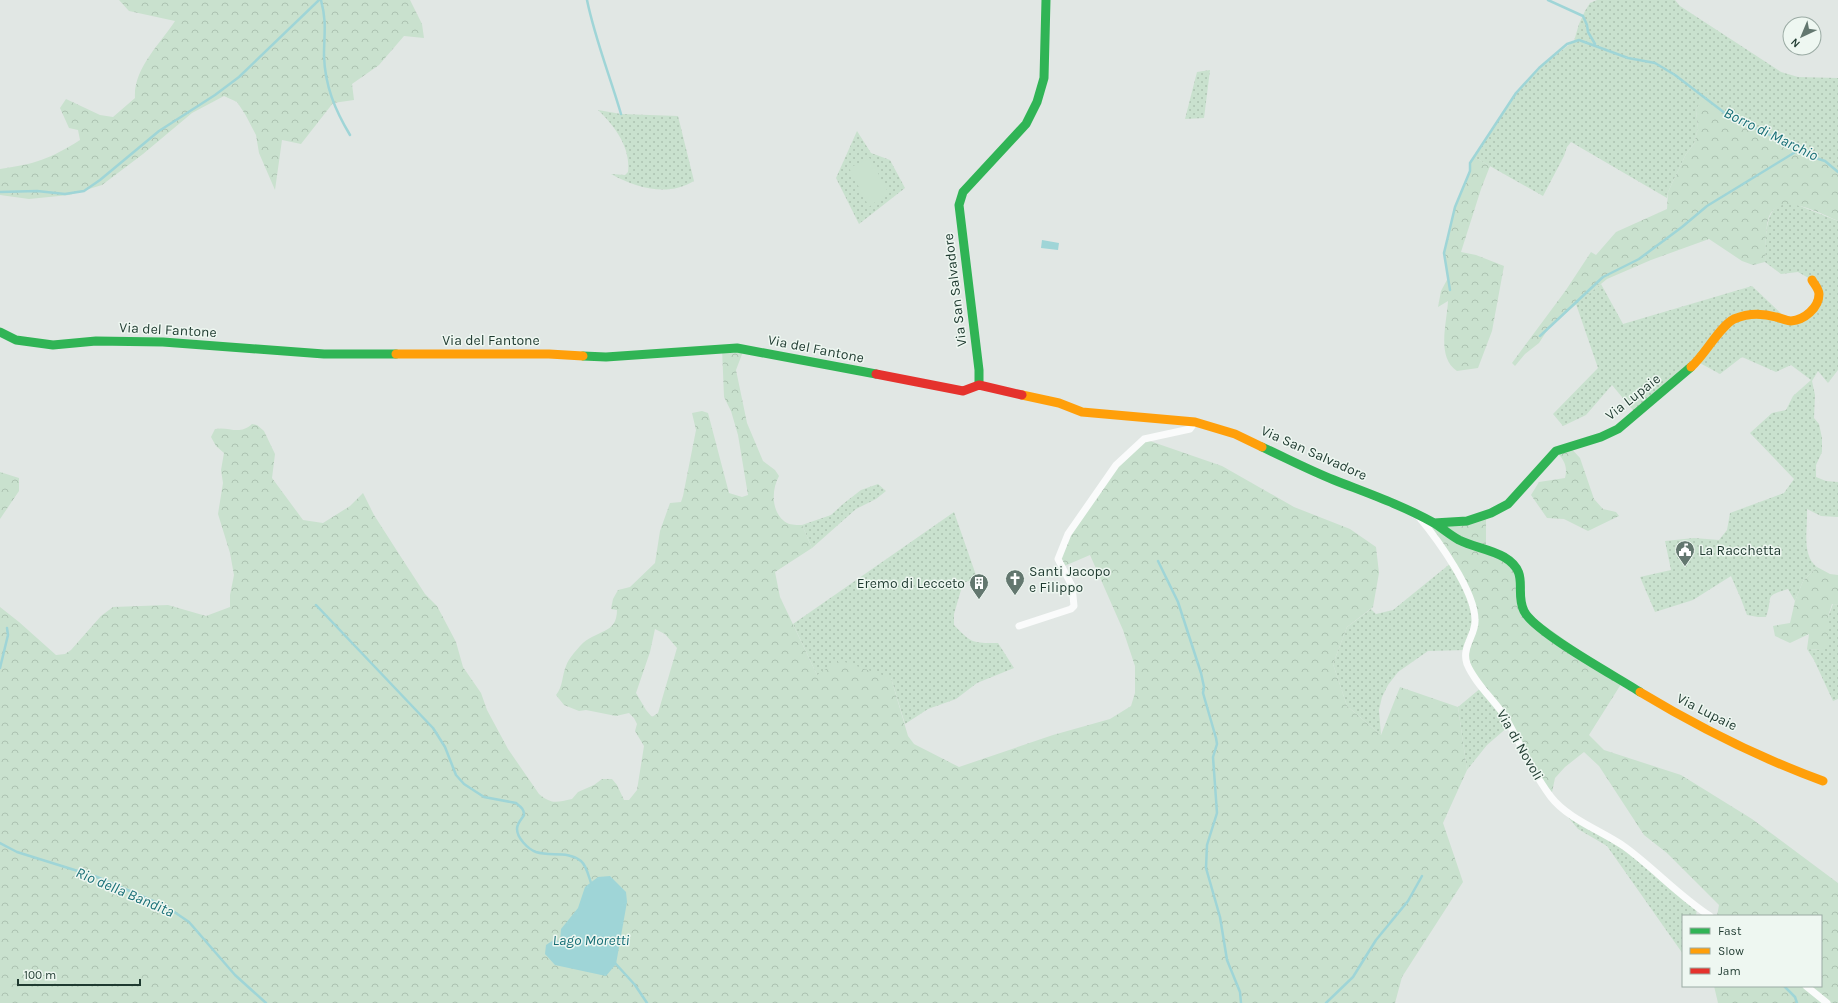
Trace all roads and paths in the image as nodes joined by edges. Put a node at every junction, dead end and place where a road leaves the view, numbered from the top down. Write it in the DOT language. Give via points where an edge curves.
graph roads {
  1 [pos="1046,0"];
  2 [pos="1812,280"];
  3 [pos="0,332"];
  4 [pos="979,385"];
  5 [pos="1195,422"];
  6 [pos="1419,517"];
  7 [pos="1434,523"];
  8 [pos="1019,626"];
  9 [pos="1822,781"];
  10 [pos="1709,915"];
  11 [pos="1807,987"];
  12 [pos="1827,1003"];
  1 -- 4 [label="street, Via San Salvadore" via="1044,78 1037,102 1026,124 963,192 959,204"];
  2 -- 7 [label="street, Via Lupaie" via="1819,292 1818,301 1807,316 1789,321 1766,314 1747,314 1733,320 1725,326 1693,366 1637,415 1618,429 1601,437 1556,451 1508,504 1467,521"];
  3 -- 4 [label="street, Via del Fantone" via="16,340 53,345 96,341 163,342 324,354 549,354 606,357 737,348 962,391"];
  4 -- 5 [label="street, Via San Salvadore" via="1059,403 1082,412"];
  5 -- 6 [label="street, Via San Salvadore" via="1235,434 1332,479 1404,507"];
  5 -- 8 [label="street" via="1190,429 1144,439 1116,465 1068,534 1058,559 1072,586 1074,606"];
  6 -- 7 [label="street, Via Lupaie"];
  6 -- 10 [label="street, Via di Novoli" via="1464,582 1475,612 1476,622 1466,650 1466,662 1475,680 1505,717 1526,759 1551,797 1562,810 1627,848 1679,894"];
  7 -- 9 [label="street, Via Lupaie" via="1460,540 1504,557 1515,566 1521,578 1524,611 1536,624 1560,642 1681,716"];
  11 -- 12 [label="street"];
}
